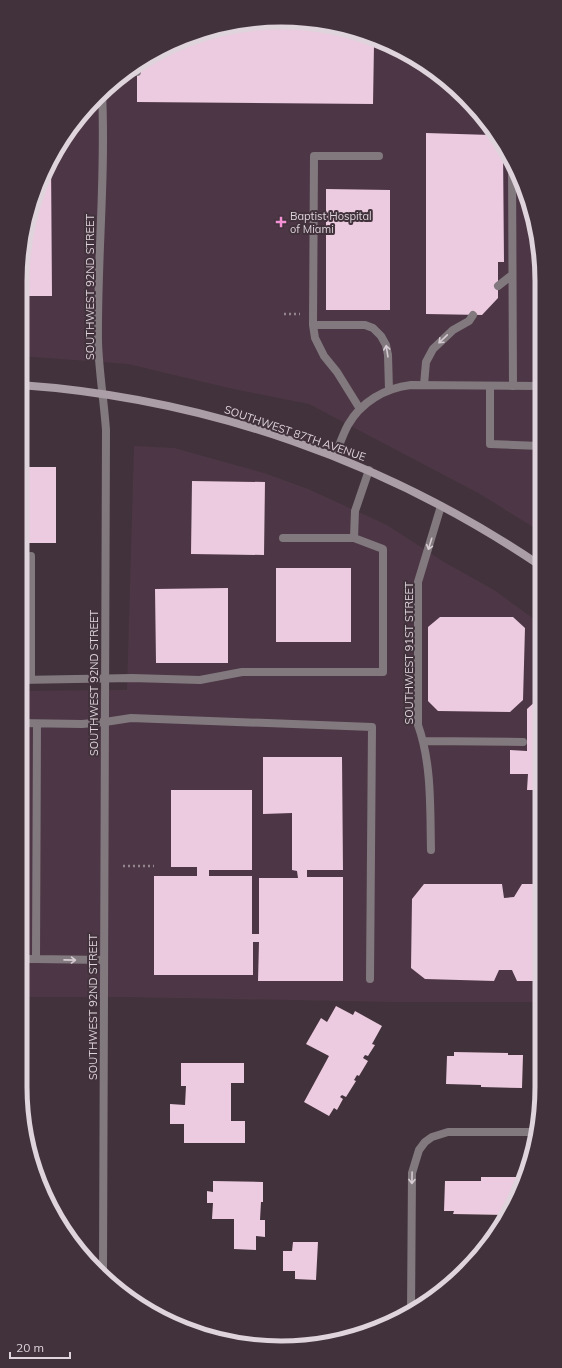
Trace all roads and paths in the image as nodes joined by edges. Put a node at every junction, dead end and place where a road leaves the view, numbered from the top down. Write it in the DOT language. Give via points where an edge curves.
graph roads {
  1 [pos="102,100"];
  2 [pos="379,156"];
  3 [pos="512,175"];
  4 [pos="512,275"];
  5 [pos="498,286"];
  6 [pos="284,314"];
  7 [pos="301,314"];
  8 [pos="473,315"];
  9 [pos="312,325"];
  10 [pos="424,385"];
  11 [pos="27,386"];
  12 [pos="490,386"];
  13 [pos="514,386"];
  14 [pos="535,386"];
  15 [pos="389,390"];
  16 [pos="103,394"];
  17 [pos="360,409"];
  18 [pos="535,446"];
  19 [pos="335,456"];
  20 [pos="369,470"];
  21 [pos="441,506"];
  22 [pos="283,538"];
  23 [pos="354,538"];
  24 [pos="31,556"];
  25 [pos="535,562"];
  26 [pos="27,679"];
  27 [pos="31,679"];
  28 [pos="105,679"];
  29 [pos="105,722"];
  30 [pos="27,723"];
  31 [pos="37,724"];
  32 [pos="424,741"];
  33 [pos="524,742"];
  34 [pos="431,850"];
  35 [pos="123,866"];
  36 [pos="154,866"];
  37 [pos="27,959"];
  38 [pos="36,959"];
  39 [pos="104,960"];
  40 [pos="370,979"];
  41 [pos="531,1132"];
  42 [pos="103,1269"];
  43 [pos="411,1305"];
  1 -- 16 [label="street, SOUTHWEST 92ND STREET" via="98,343"];
  2 -- 9 [label="street" via="314,156"];
  3 -- 4 [label="street"];
  4 -- 5 [label="street"];
  4 -- 13 [label="street"];
  6 -- 7 [label="path"];
  8 -- 10 [label="street, one-way" via="469,321 452,330 433,349 426,362"];
  15 -- 9 [label="street, one-way" via="386,345 373,328 365,325"];
  9 -- 17 [label="street" via="324,356"];
  10 -- 12 [label="street"];
  10 -- 15 [label="street" via="405,385"];
  11 -- 16 [label="main road, SOUTHWEST 87TH AVENUE"];
  12 -- 13 [label="street"];
  12 -- 18 [label="street" via="490,444"];
  13 -- 14 [label="street"];
  15 -- 17 [label="street"];
  16 -- 19 [label="main road, SOUTHWEST 87TH AVENUE" via="224,420"];
  16 -- 28 [label="street, SOUTHWEST 92ND STREET" via="106,430"];
  17 -- 19 [label="street" via="348,426"];
  19 -- 20 [label="main road, SOUTHWEST 87TH AVENUE"];
  20 -- 21 [label="main road, SOUTHWEST 87TH AVENUE"];
  20 -- 23 [label="street" via="355,510"];
  21 -- 25 [label="main road, SOUTHWEST 87TH AVENUE"];
  21 -- 32 [label="street, SOUTHWEST 91ST STREET, one-way" via="418,582 418,725"];
  22 -- 23 [label="street"];
  23 -- 28 [label="street" via="383,549 383,672 242,672 200,680"];
  24 -- 27 [label="street"];
  26 -- 27 [label="street"];
  27 -- 28 [label="street"];
  28 -- 29 [label="street, SOUTHWEST 92ND STREET"];
  29 -- 31 [label="street"];
  29 -- 39 [label="street, SOUTHWEST 92ND STREET"];
  29 -- 40 [label="street" via="131,718 372,727"];
  30 -- 31 [label="street"];
  31 -- 38 [label="street"];
  32 -- 33 [label="street"];
  32 -- 34 [label="street, SOUTHWEST 91ST STREET" via="430,797"];
  35 -- 36 [label="path"];
  37 -- 38 [label="street"];
  38 -- 39 [label="street, one-way"];
  39 -- 42 [label="street, SOUTHWEST 92ND STREET"];
  41 -- 43 [label="street, one-way" via="448,1132 425,1142 412,1173"];
}
